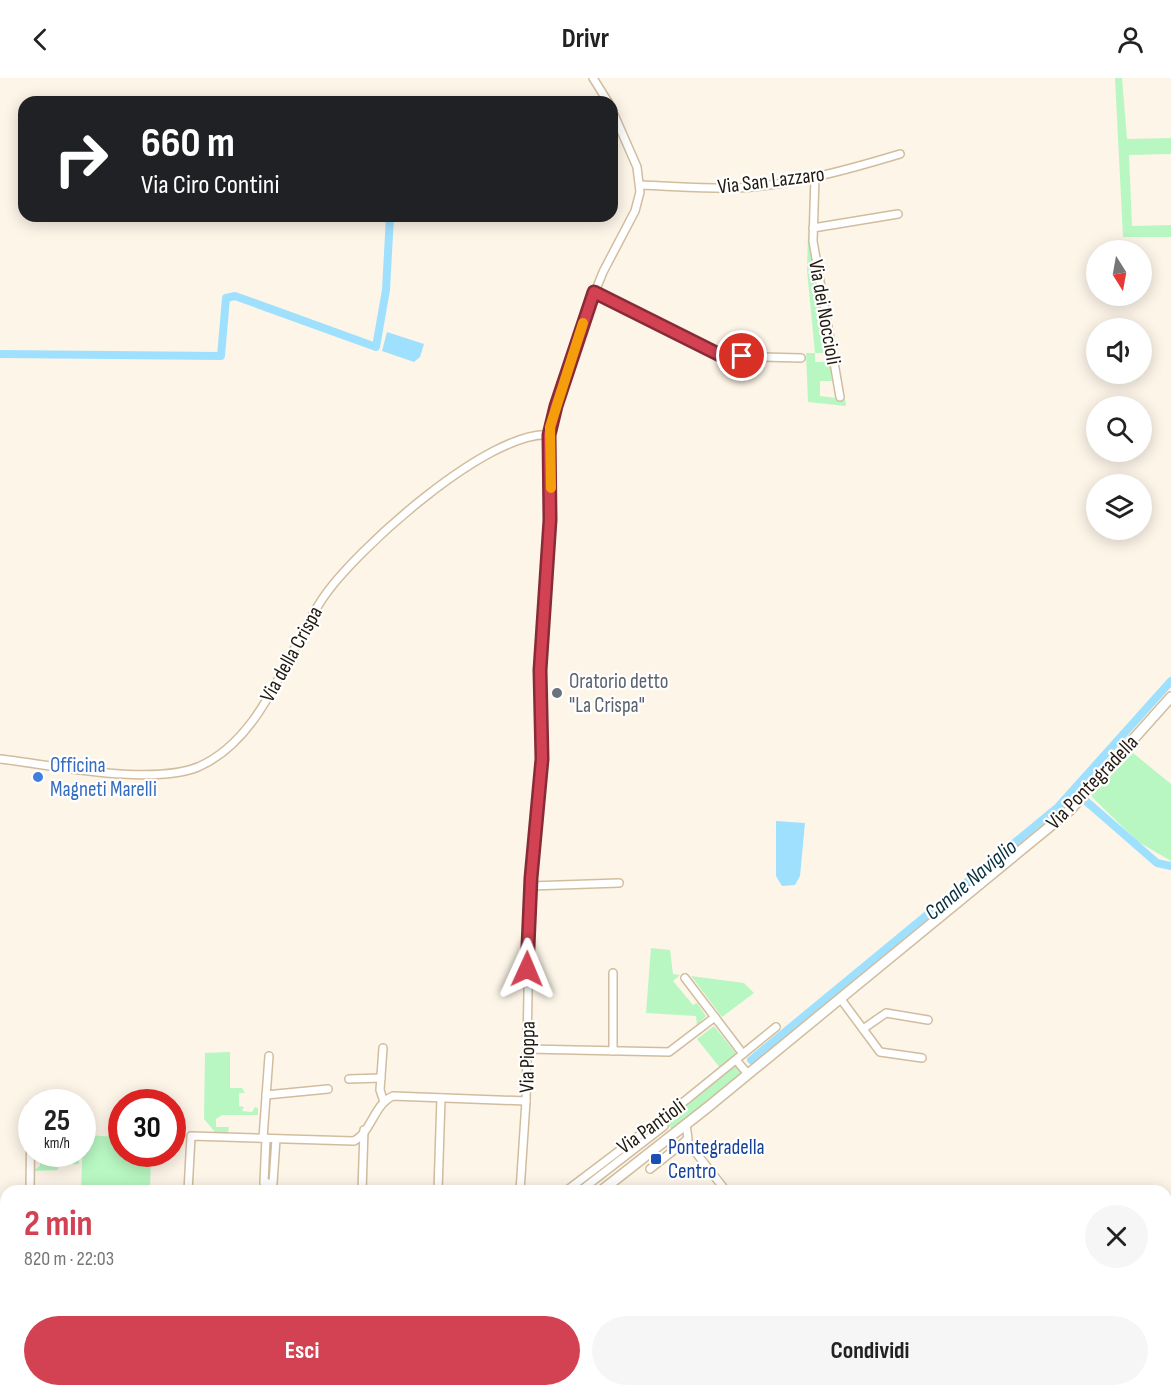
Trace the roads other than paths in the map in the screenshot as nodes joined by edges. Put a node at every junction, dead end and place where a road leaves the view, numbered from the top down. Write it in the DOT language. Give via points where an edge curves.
graph roads {
  1 [pos="593,78"];
  2 [pos="604,96"];
  3 [pos="618,123"];
  4 [pos="900,154"];
  5 [pos="815,177"];
  6 [pos="640,185"];
  7 [pos="898,214"];
  8 [pos="813,228"];
  9 [pos="594,292"];
  10 [pos="801,358"];
  11 [pos="840,397"];
  12 [pos="549,435"];
  13 [pos="1171,697"];
  14 [pos="0,759"];
  15 [pos="620,883"];
  16 [pos="530,886"];
  17 [pos="613,973"];
  18 [pos="685,978"];
  19 [pos="840,998"];
  20 [pos="715,1017"];
  21 [pos="928,1020"];
  22 [pos="776,1026"];
  23 [pos="863,1029"];
  24 [pos="383,1048"];
  25 [pos="527,1049"];
  26 [pos="613,1051"];
  27 [pos="743,1054"];
  28 [pos="269,1056"];
  29 [pos="922,1058"];
  30 [pos="736,1060"];
  31 [pos="748,1074"];
  32 [pos="381,1078"];
  33 [pos="349,1079"];
  34 [pos="328,1089"];
  35 [pos="266,1095"];
  36 [pos="441,1098"];
  37 [pos="526,1101"];
  38 [pos="384,1102"];
  39 [pos="662,1123"];
  40 [pos="686,1124"];
  41 [pos="364,1130"];
  42 [pos="672,1135"];
  43 [pos="265,1138"];
  44 [pos="276,1139"];
  45 [pos="686,1140"];
  46 [pos="30,1167"];
  47 [pos="650,1169"];
  48 [pos="30,1185"];
  49 [pos="188,1185"];
  50 [pos="362,1185"];
  51 [pos="438,1185"];
  52 [pos="520,1185"];
  53 [pos="574,1185"];
  54 [pos="587,1185"];
  55 [pos="609,1185"];
  56 [pos="721,1185"];
  1 -- 2 [label="street"];
  3 -- 6 [label="street, Via Pioppa" via="633,156"];
  4 -- 5 [label="street, Via San Lazzaro"];
  5 -- 6 [label="street, Via San Lazzaro" via="740,188"];
  5 -- 8 [label="street, Via dei Noccioli"];
  6 -- 9 [label="street, Via Pioppa" via="635,211"];
  7 -- 8 [label="street"];
  8 -- 11 [label="street, Via dei Noccioli"];
  9 -- 10 [label="street" via="722,356"];
  9 -- 12 [label="street, Via Pioppa"];
  12 -- 14 [label="street, Via della Crispa" via="524,438 466,467 363,552 321,601 252,723 233,744 207,762 181,772 150,776"];
  12 -- 16 [label="street, Via Pioppa" via="550,520 540,670 542,759"];
  13 -- 19 [label="street, Via Pontegradella" via="1077,804"];
  15 -- 16 [label="street"];
  16 -- 25 [label="street, Via Pioppa"];
  17 -- 26 [label="street"];
  18 -- 20 [label="street"];
  19 -- 23 [label="street"];
  19 -- 31 [label="street, Via Pontegradella"];
  20 -- 26 [label="street" via="669,1052"];
  20 -- 27 [label="street"];
  21 -- 23 [label="street" via="886,1013"];
  22 -- 27 [label="street, Via Pantioli"];
  23 -- 29 [label="street" via="880,1052"];
  24 -- 32 [label="street"];
  25 -- 26 [label="street"];
  25 -- 37 [label="street, Via Pioppa"];
  27 -- 30 [label="street, Via Pantioli"];
  28 -- 35 [label="street"];
  30 -- 31 [label="street"];
  30 -- 39 [label="street, Via Pantioli"];
  31 -- 40 [label="street, Via Pontegradella"];
  32 -- 33 [label="street"];
  32 -- 38 [label="street"];
  34 -- 35 [label="street"];
  35 -- 43 [label="street"];
  36 -- 37 [label="street"];
  36 -- 38 [label="street" via="396,1096"];
  36 -- 51 [label="street"];
  37 -- 52 [label="street, Via Pioppa"];
  38 -- 41 [label="street"];
  39 -- 42 [label="street"];
  39 -- 53 [label="street, Via Pantioli"];
  39 -- 54 [label="street"];
  40 -- 42 [label="street, Via Pontegradella"];
  40 -- 45 [label="street"];
  41 -- 44 [label="street" via="354,1141"];
  41 -- 50 [label="street"];
  42 -- 55 [label="street, Via Pontegradella"];
  43 -- 44 [label="street"];
  43 -- 44 [label="street" via="264,1183 273,1183"];
  43 -- 49 [label="street" via="191,1136"];
  45 -- 47 [label="street"];
  45 -- 56 [label="street"];
  46 -- 48 [label="street"];
}
